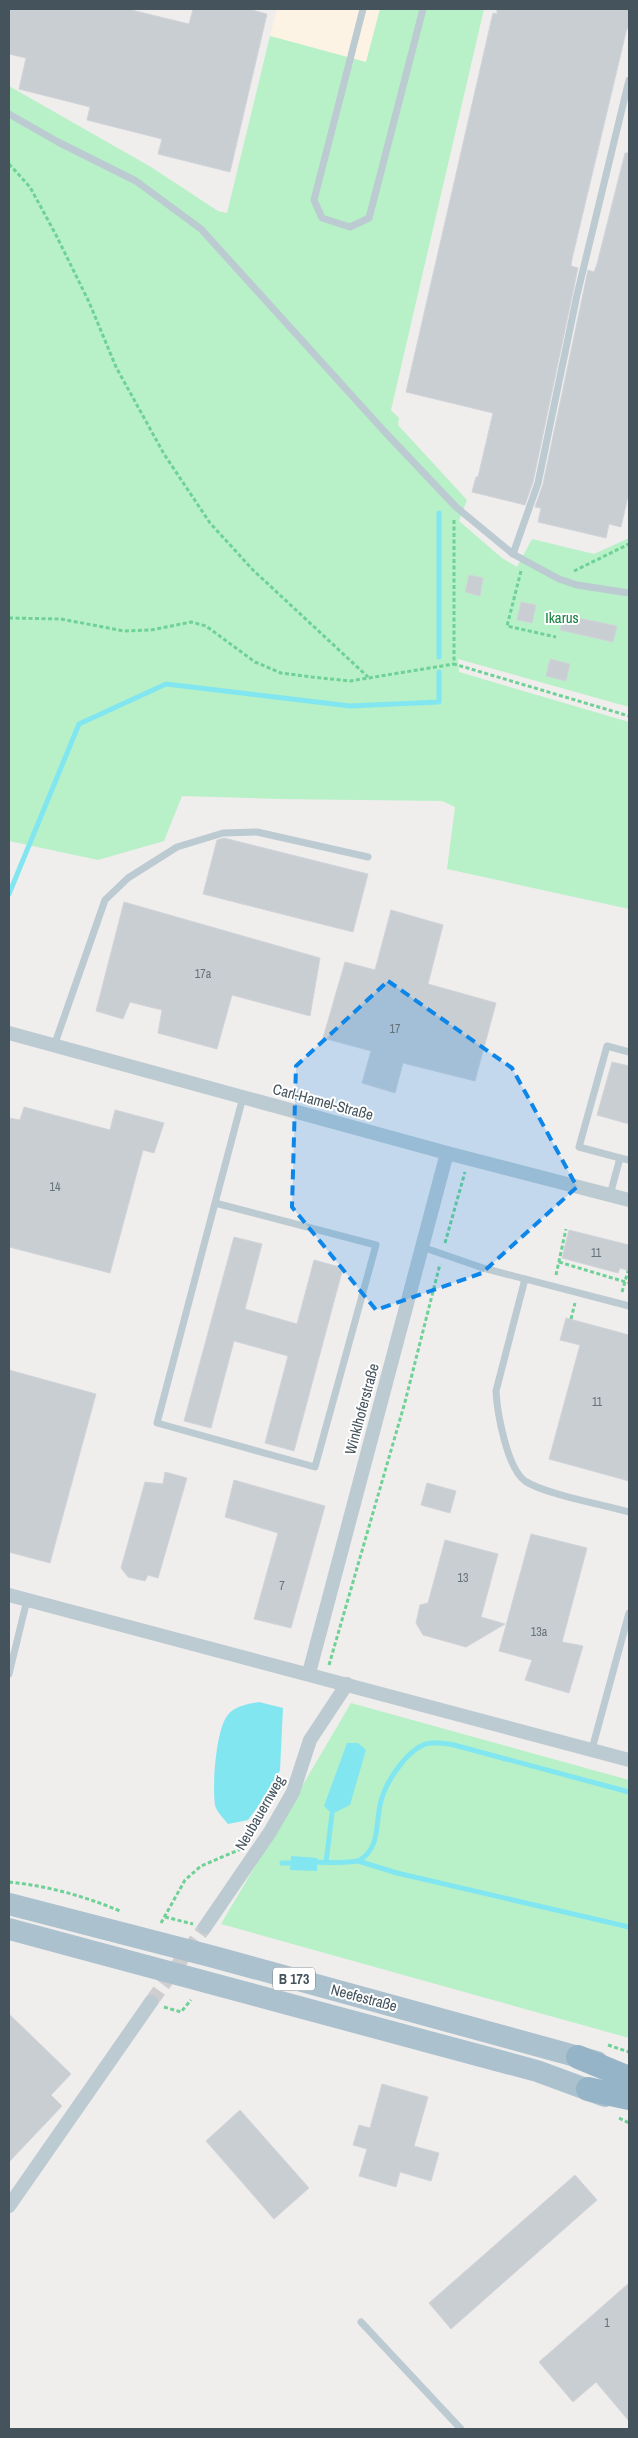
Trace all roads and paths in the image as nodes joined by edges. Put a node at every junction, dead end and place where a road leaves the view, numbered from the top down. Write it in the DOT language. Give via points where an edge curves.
graph roads {
  1 [pos="363,9"];
  2 [pos="423,9"];
  3 [pos="629,80"];
  4 [pos="9,114"];
  5 [pos="9,164"];
  6 [pos="456,507"];
  7 [pos="629,544"];
  8 [pos="513,554"];
  9 [pos="526,562"];
  10 [pos="559,578"];
  11 [pos="629,593"];
  12 [pos="9,618"];
  13 [pos="556,637"];
  14 [pos="454,664"];
  15 [pos="368,677"];
  16 [pos="629,716"];
  17 [pos="368,857"];
  18 [pos="9,1033"];
  19 [pos="54,1046"];
  20 [pos="629,1052"];
  21 [pos="242,1097"];
  22 [pos="446,1153"];
  23 [pos="470,1158"];
  24 [pos="620,1158"];
  25 [pos="629,1160"];
  26 [pos="610,1195"];
  27 [pos="629,1200"];
  28 [pos="215,1203"];
  29 [pos="422,1247"];
  30 [pos="443,1253"];
  31 [pos="559,1262"];
  32 [pos="525,1279"];
  33 [pos="629,1283"];
  34 [pos="576,1300"];
  35 [pos="629,1306"];
  36 [pos="571,1319"];
  37 [pos="629,1512"];
  38 [pos="9,1595"];
  39 [pos="27,1600"];
  40 [pos="629,1613"];
  41 [pos="309,1673"];
  42 [pos="9,1674"];
  43 [pos="325,1678"];
  44 [pos="348,1684"];
  45 [pos="592,1750"];
  46 [pos="629,1760"];
  47 [pos="261,1847"];
  48 [pos="9,1904"];
  49 [pos="161,1923"];
  50 [pos="205,1927"];
  51 [pos="9,1929"];
  52 [pos="191,2000"];
  53 [pos="151,2002"];
  54 [pos="578,2057"];
  55 [pos="629,2069"];
  56 [pos="629,2078"];
  57 [pos="588,2089"];
  58 [pos="629,2098"];
  59 [pos="629,2106"];
  60 [pos="9,2206"];
  61 [pos="362,2322"];
  62 [pos="461,2429"];
  1 -- 2 [label="lane" via="314,200 322,218 350,227 369,218"];
  3 -- 8 [label="lane" via="577,295 538,483"];
  4 -- 6 [label="lane" via="136,181 201,229"];
  5 -- 15 [label="path" via="30,187 60,243 116,366 164,454 210,523 253,570"];
  6 -- 8 [label="lane"];
  6 -- 14 [label="path"];
  7 -- 10 [label="path"];
  8 -- 9 [label="lane"];
  9 -- 10 [label="lane"];
  9 -- 13 [label="path" via="518,577 508,626"];
  10 -- 11 [label="lane" via="577,585"];
  12 -- 15 [label="path" via="61,619 124,631 151,630 190,622 206,626 255,662 281,673 350,681"];
  14 -- 15 [label="path"];
  14 -- 16 [label="path"];
  17 -- 19 [label="lane" via="257,832 223,833 177,848 128,878 105,900"];
  18 -- 19 [label="street, Carl-Hamel-Straße"];
  19 -- 21 [label="street, Carl-Hamel-Straße"];
  20 -- 24 [label="lane" via="607,1046 579,1147"];
  21 -- 22 [label="street, Carl-Hamel-Straße"];
  21 -- 28 [label="lane"];
  22 -- 23 [label="street, Carl-Hamel-Straße"];
  22 -- 29 [label="street, Winklhoferstraße"];
  23 -- 26 [label="street, Carl-Hamel-Straße"];
  23 -- 30 [label="path"];
  24 -- 25 [label="lane"];
  24 -- 26 [label="lane"];
  26 -- 27 [label="street, Carl-Hamel-Straße"];
  28 -- 28 [label="lane" via="157,1423 315,1467 376,1245"];
  29 -- 30 [label="lane"];
  29 -- 41 [label="street, Winklhoferstraße"];
  30 -- 32 [label="lane"];
  30 -- 43 [label="path" via="405,1402"];
  31 -- 33 [label="path"];
  32 -- 35 [label="lane"];
  32 -- 37 [label="lane" via="496,1391 497,1406 515,1470 525,1481 541,1488"];
  34 -- 36 [label="path"];
  38 -- 39 [label="street"];
  39 -- 41 [label="street"];
  39 -- 42 [label="lane"];
  40 -- 45 [label="lane"];
  41 -- 43 [label="street"];
  43 -- 44 [label="street"];
  44 -- 45 [label="street"];
  44 -- 47 [label="street, Neubauernweg" via="310,1740 293,1792"];
  45 -- 46 [label="street"];
  47 -- 49 [label="path" via="237,1850 202,1866 185,1880"];
  47 -- 50 [label="street, Neubauernweg"];
  48 -- 54 [label="main road, Neefestraße / B 173"];
  51 -- 57 [label="main road, Neefestraße / B 173" via="537,2071"];
  52 -- 53 [label="path" via="181,2012"];
  53 -- 60 [label="street"];
  54 -- 55 [label="main road, B 173"];
  54 -- 56 [label="highway, Neefestraße / B 173"];
  57 -- 58 [label="highway, Neefestraße / B 173"];
  57 -- 59 [label="main road, Neefestraße"];
  61 -- 62 [label="lane"];
}
